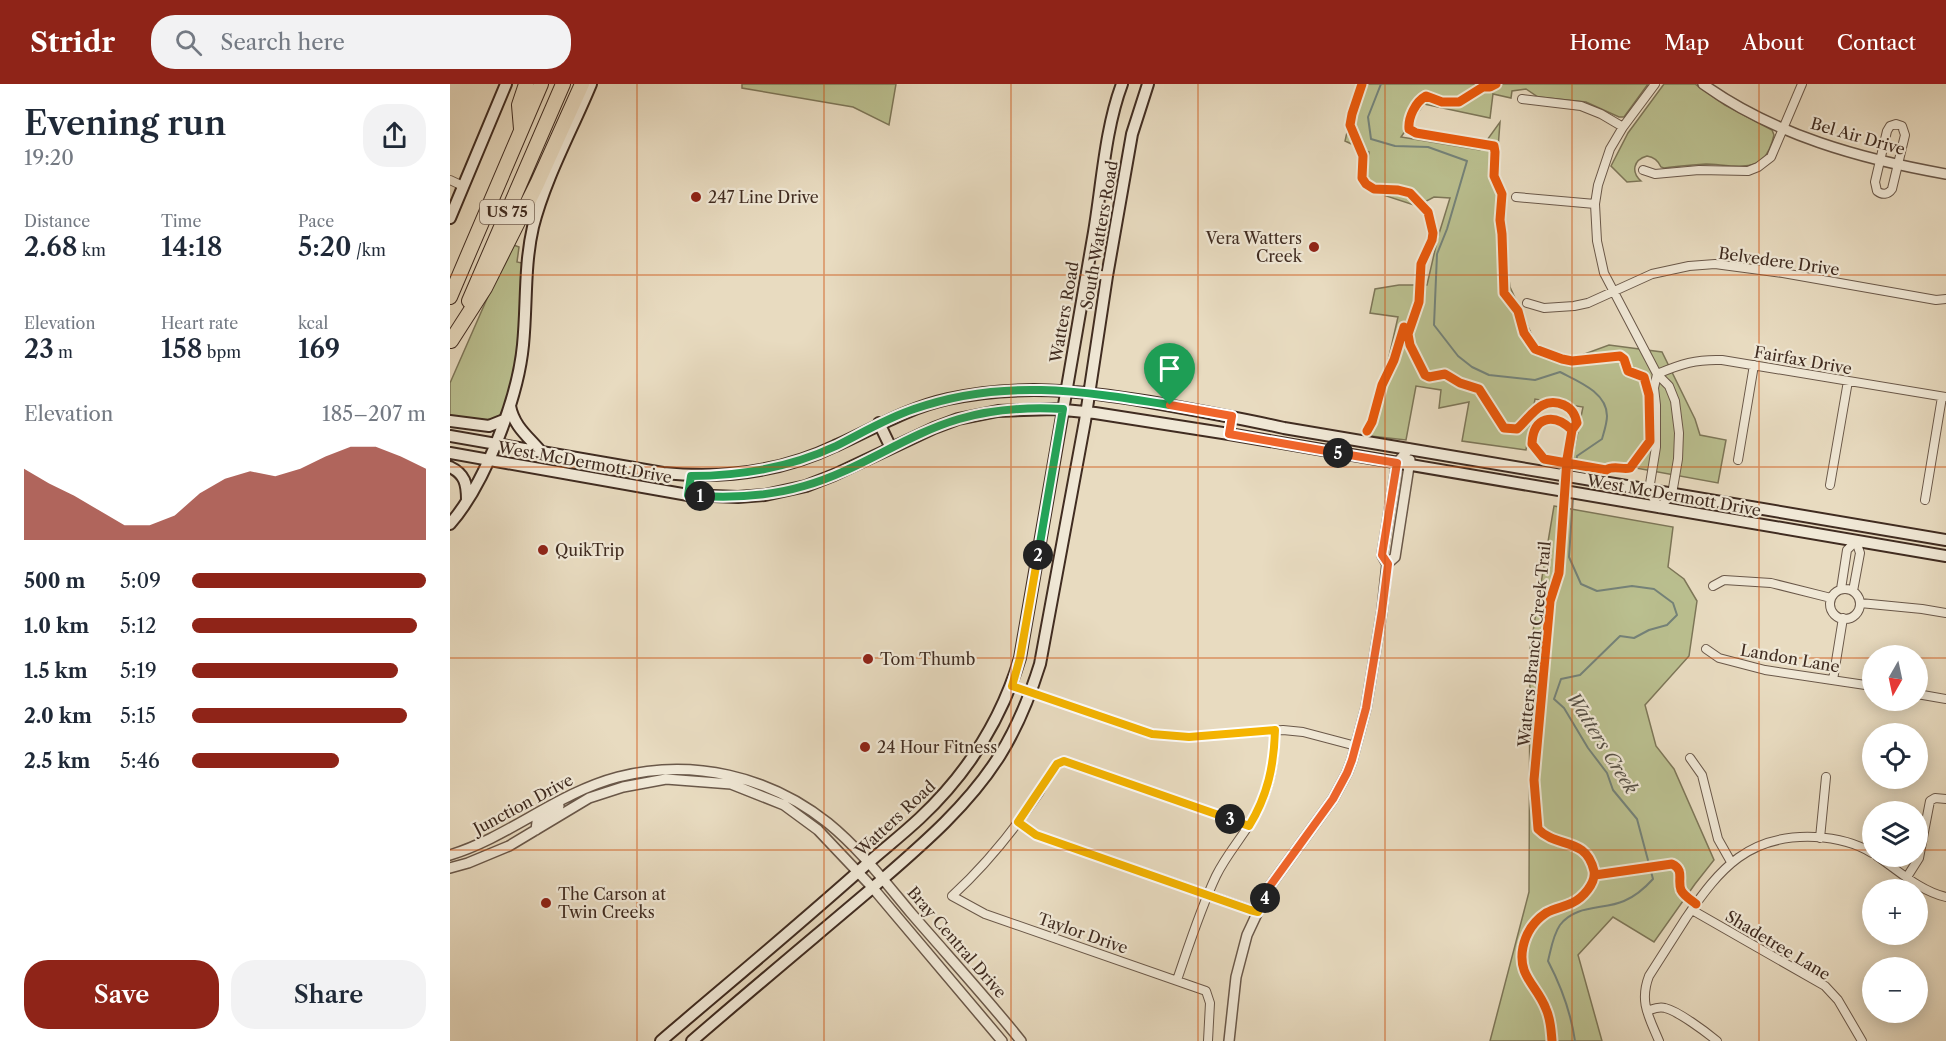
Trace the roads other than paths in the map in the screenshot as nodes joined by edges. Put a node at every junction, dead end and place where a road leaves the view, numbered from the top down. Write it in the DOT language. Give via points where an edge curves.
graph roads {
  1 [pos="506,84"];
  2 [pos="526,84"];
  3 [pos="541,84"];
  4 [pos="562,84"];
  5 [pos="582,84"];
  6 [pos="591,84"];
  7 [pos="1122,84"];
  8 [pos="1148,84"];
  9 [pos="1655,84"];
  10 [pos="1703,84"];
  11 [pos="1802,84"];
  12 [pos="1522,99"];
  13 [pos="1623,127"];
  14 [pos="1783,129"];
  15 [pos="521,130"];
  16 [pos="1880,159"];
  17 [pos="1898,163"];
  18 [pos="1643,170"];
  19 [pos="1946,174"];
  20 [pos="450,180"];
  21 [pos="464,186"];
  22 [pos="1516,197"];
  23 [pos="1595,204"];
  24 [pos="450,218"];
  25 [pos="1087,273"];
  26 [pos="1107,276"];
  27 [pos="1613,292"];
  28 [pos="450,297"];
  29 [pos="1946,299"];
  30 [pos="1527,303"];
  31 [pos="451,342"];
  32 [pos="1754,365"];
  33 [pos="1657,374"];
  34 [pos="1848,381"];
  35 [pos="1066,390"];
  36 [pos="1088,392"];
  37 [pos="1944,397"];
  38 [pos="510,406"];
  39 [pos="1063,409"];
  40 [pos="1086,412"];
  41 [pos="1232,416"];
  42 [pos="504,420"];
  43 [pos="450,421"];
  44 [pos="879,423"];
  45 [pos="1229,434"];
  46 [pos="450,436"];
  47 [pos="494,445"];
  48 [pos="891,448"];
  49 [pos="1409,449"];
  50 [pos="450,453"];
  51 [pos="542,453"];
  52 [pos="488,460"];
  53 [pos="1738,460"];
  54 [pos="1397,463"];
  55 [pos="1410,465"];
  56 [pos="450,467"];
  57 [pos="691,476"];
  58 [pos="1830,485"];
  59 [pos="1649,490"];
  60 [pos="1672,494"];
  61 [pos="688,495"];
  62 [pos="1925,500"];
  63 [pos="467,501"];
  64 [pos="1659,508"];
  65 [pos="450,524"];
  66 [pos="1859,525"];
  67 [pos="1946,540"];
  68 [pos="1856,541"];
  69 [pos="1946,556"];
  70 [pos="1388,564"];
  71 [pos="1713,586"];
  72 [pos="1841,589"];
  73 [pos="1853,591"];
  74 [pos="1831,598"];
  75 [pos="1860,603"];
  76 [pos="1946,613"];
  77 [pos="1843,618"];
  78 [pos="1706,649"];
  79 [pos="1833,680"];
  80 [pos="1862,684"];
  81 [pos="1012,686"];
  82 [pos="1032,692"];
  83 [pos="1928,696"];
  84 [pos="1946,699"];
  85 [pos="1275,730"];
  86 [pos="1356,746"];
  87 [pos="1690,758"];
  88 [pos="1826,777"];
  89 [pos="577,792"];
  90 [pos="762,796"];
  91 [pos="1946,799"];
  92 [pos="804,806"];
  93 [pos="1018,822"];
  94 [pos="1249,826"];
  95 [pos="536,830"];
  96 [pos="1820,838"];
  97 [pos="1862,848"];
  98 [pos="450,855"];
  99 [pos="1731,862"];
  100 [pos="868,863"];
  101 [pos="1893,867"];
  102 [pos="450,868"];
  103 [pos="858,873"];
  104 [pos="1907,877"];
  105 [pos="883,879"];
  106 [pos="872,888"];
  107 [pos="1208,895"];
  108 [pos="1946,897"];
  109 [pos="1692,910"];
  110 [pos="1258,912"];
  111 [pos="1177,980"];
  112 [pos="1647,1011"];
  113 [pos="660,1041"];
  114 [pos="692,1041"];
  115 [pos="1002,1041"];
  116 [pos="1021,1041"];
  117 [pos="1208,1041"];
  118 [pos="1229,1041"];
  119 [pos="1659,1041"];
  120 [pos="1717,1041"];
  121 [pos="1862,1041"];
  1 -- 21 [label="main road"];
  2 -- 15 [label="highway" via="519,105"];
  3 -- 15 [label="highway, US 75"];
  4 -- 31 [label="highway, US 75"];
  5 -- 31 [label="highway" via="495,269"];
  6 -- 38 [label="main road" via="534,226 526,272 523,348"];
  7 -- 25 [label="main road, Watters Road" via="1109,137"];
  8 -- 26 [label="main road, South Watters Road" via="1132,134"];
  9 -- 13 [label="street"];
  10 -- 14 [label="street, Bel Air Drive" via="1725,100"];
  11 -- 14 [label="street"];
  12 -- 13 [label="street" via="1581,106"];
  13 -- 23 [label="street" via="1604,165"];
  14 -- 16 [label="street, Bel Air Drive"];
  14 -- 18 [label="street" via="1771,157 1748,171 1655,174"];
  15 -- 28 [label="highway, US 75"];
  16 -- 17 [label="street, Bel Air Drive"];
  16 -- 17 [label="street" via="1874,185 1882,194 1892,189"];
  16 -- 17 [label="street" via="1888,129 1899,125 1905,135"];
  17 -- 19 [label="street, Bel Air Drive"];
  20 -- 21 [label="street"];
  21 -- 24 [label="main road"];
  22 -- 23 [label="street"];
  23 -- 27 [label="street" via="1597,241"];
  25 -- 26 [label="street"];
  25 -- 35 [label="main road, Watters Road"];
  26 -- 36 [label="main road, South Watters Road"];
  27 -- 29 [label="street, Belvedere Drive" via="1652,274 1715,264"];
  27 -- 30 [label="street, Belvedere Drive" via="1574,306 1544,308"];
  27 -- 33 [label="street"];
  32 -- 33 [label="street, Fairfax Drive" via="1704,360 1683,363"];
  32 -- 34 [label="street, Fairfax Drive"];
  32 -- 53 [label="street"];
  33 -- 59 [label="street" via="1656,447"];
  33 -- 60 [label="street" via="1669,386 1675,401 1679,433"];
  34 -- 37 [label="street, Fairfax Drive"];
  34 -- 58 [label="street"];
  35 -- 36 [label="main road, West McDermott Drive"];
  35 -- 39 [label="main road, Watters Road"];
  35 -- 44 [label="main road, West McDermott Drive" via="978,393 914,409"];
  36 -- 40 [label="main road"];
  36 -- 41 [label="main road, West McDermott Drive"];
  37 -- 62 [label="street"];
  38 -- 42 [label="main road"];
  38 -- 51 [label="main road" via="520,430"];
  39 -- 40 [label="main road, West McDermott Drive"];
  39 -- 48 [label="main road, West McDermott Drive" via="977,414"];
  39 -- 81 [label="main road, Watters Road"];
  40 -- 45 [label="main road, West McDermott Drive"];
  40 -- 82 [label="main road"];
  41 -- 45 [label="main road"];
  41 -- 49 [label="main road, West McDermott Drive"];
  42 -- 43 [label="main road" via="489,426"];
  42 -- 47 [label="main road"];
  44 -- 48 [label="main road"];
  44 -- 57 [label="main road, West McDermott Drive" via="836,446 790,463 736,474"];
  45 -- 54 [label="main road, West McDermott Drive"];
  46 -- 47 [label="main road, West McDermott Drive"];
  47 -- 51 [label="main road, West McDermott Drive"];
  47 -- 52 [label="main road"];
  48 -- 61 [label="main road, West McDermott Drive" via="834,475 785,491 738,497"];
  49 -- 54 [label="street"];
  49 -- 55 [label="street"];
  49 -- 59 [label="main road, West McDermott Drive"];
  50 -- 52 [label="main road, West McDermott Drive"];
  51 -- 57 [label="main road, West McDermott Drive"];
  52 -- 61 [label="main road, West McDermott Drive"];
  52 -- 63 [label="main road"];
  54 -- 55 [label="main road, West McDermott Drive"];
  54 -- 70 [label="street" via="1382,555"];
  55 -- 64 [label="main road, West McDermott Drive"];
  55 -- 70 [label="street" via="1395,557"];
  56 -- 63 [label="main road" via="462,475"];
  57 -- 61 [label="main road"];
  59 -- 60 [label="main road, West McDermott Drive"];
  59 -- 64 [label="street"];
  60 -- 64 [label="street"];
  60 -- 66 [label="main road, West McDermott Drive"];
  63 -- 65 [label="main road"];
  64 -- 68 [label="main road, West McDermott Drive"];
  66 -- 67 [label="main road, West McDermott Drive"];
  66 -- 68 [label="main road"];
  68 -- 69 [label="main road, West McDermott Drive"];
  68 -- 72 [label="street" via="1847,550"];
  68 -- 73 [label="street" via="1860,553"];
  70 -- 86 [label="street" via="1366,708"];
  71 -- 74 [label="street" via="1724,580 1771,583"];
  72 -- 73 [label="street"];
  72 -- 74 [label="street"];
  73 -- 75 [label="street"];
  74 -- 77 [label="street" via="1832,610"];
  75 -- 76 [label="street"];
  75 -- 77 [label="street" via="1857,613"];
  77 -- 79 [label="street"];
  78 -- 79 [label="street, Landon Lane" via="1719,658 1776,672"];
  79 -- 80 [label="street, Landon Lane"];
  81 -- 82 [label="street"];
  81 -- 100 [label="main road, Watters Road" via="989,734 966,768 921,818"];
  82 -- 85 [label="street" via="1152,734 1189,737"];
  82 -- 105 [label="main road" via="1016,727 978,786 956,812"];
  83 -- 84 [label="street"];
  85 -- 86 [label="street" via="1303,732"];
  85 -- 94 [label="street" via="1268,789"];
  86 -- 110 [label="street" via="1333,799 1270,886"];
  87 -- 99 [label="street" via="1702,775 1719,839"];
  88 -- 96 [label="street"];
  89 -- 92 [label="street, Junction Drive" via="617,777 683,769 752,781"];
  89 -- 95 [label="street" via="541,819"];
  89 -- 98 [label="street, Junction Drive" via="471,849"];
  90 -- 92 [label="street" via="793,807"];
  90 -- 95 [label="street, Junction Drive" via="731,784 648,781 589,798"];
  90 -- 103 [label="street, Junction Drive" via="784,805 818,830"];
  91 -- 104 [label="street" via="1935,798 1928,804 1919,858"];
  92 -- 100 [label="street, Junction Drive" via="840,834"];
  93 -- 94 [label="street" via="1064,761"];
  93 -- 107 [label="street" via="1036,835"];
  93 -- 111 [label="street, Taylor Drive" via="952,896 986,914"];
  94 -- 107 [label="street"];
  95 -- 102 [label="street, Junction Drive" via="487,856"];
  96 -- 97 [label="street"];
  96 -- 99 [label="street" via="1775,841"];
  99 -- 109 [label="street" via="1705,889"];
  100 -- 103 [label="main road, Watters Road"];
  100 -- 105 [label="street, Bray Central Drive"];
  101 -- 104 [label="street"];
  103 -- 106 [label="street, Bray Central Drive"];
  103 -- 113 [label="main road, Watters Road"];
  104 -- 108 [label="street"];
  105 -- 106 [label="main road"];
  105 -- 116 [label="street, Bray Central Drive"];
  106 -- 114 [label="main road"];
  106 -- 115 [label="street, Bray Central Drive"];
  107 -- 110 [label="street"];
  107 -- 111 [label="street"];
  109 -- 112 [label="street" via="1649,976 1644,988"];
  109 -- 121 [label="street, Shadetree Lane" via="1825,986"];
  110 -- 118 [label="street" via="1247,935 1236,977"];
  111 -- 117 [label="street, Taylor Drive" via="1206,991 1210,1003"];
  112 -- 119 [label="street"];
  112 -- 120 [label="street" via="1666,1008"];
}
